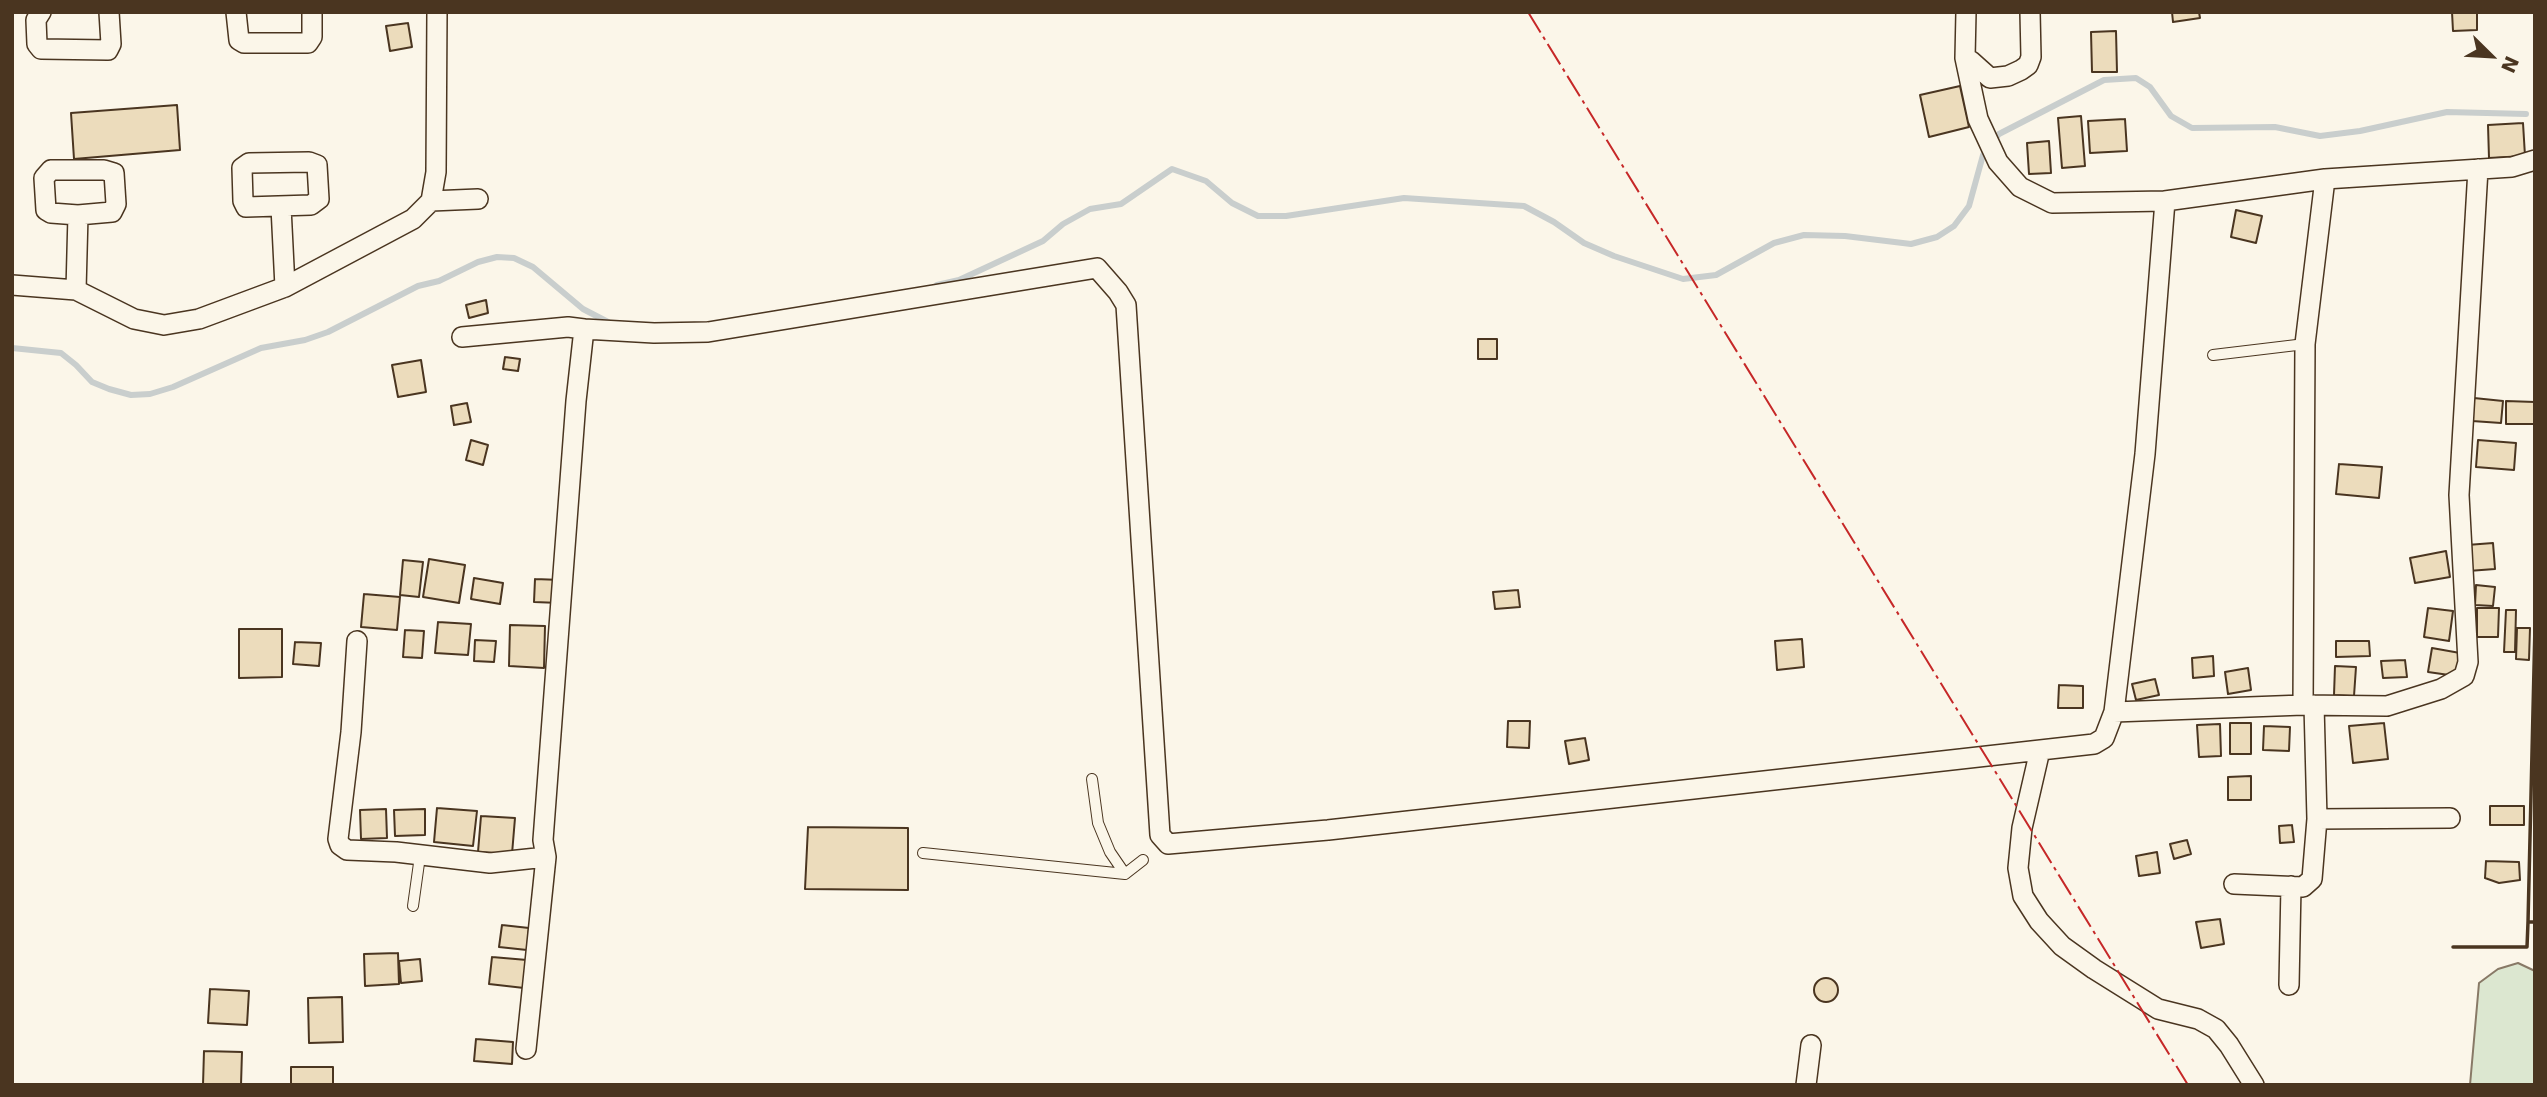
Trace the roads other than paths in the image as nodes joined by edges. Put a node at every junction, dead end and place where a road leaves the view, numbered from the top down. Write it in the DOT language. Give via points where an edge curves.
graph roads {
  1 [pos="41,12"];
  2 [pos="109,12"];
  3 [pos="236,12"];
  4 [pos="312,12"];
  5 [pos="437,12"];
  6 [pos="1965,12"];
  7 [pos="2030,12"];
  8 [pos="1965,58"];
  9 [pos="2535,160"];
  10 [pos="2478,169"];
  11 [pos="2325,179"];
  12 [pos="478,200"];
  13 [pos="431,201"];
  14 [pos="2165,201"];
  15 [pos="281,207"];
  16 [pos="78,215"];
  17 [pos="12,285"];
  18 [pos="285,287"];
  19 [pos="76,290"];
  20 [pos="584,329"];
  21 [pos="462,337"];
  22 [pos="2305,344"];
  23 [pos="2213,355"];
  24 [pos="357,641"];
  25 [pos="2309,705"];
  26 [pos="2115,712"];
  27 [pos="2040,750"];
  28 [pos="1092,779"];
  29 [pos="2450,818"];
  30 [pos="2317,819"];
  31 [pos="923,853"];
  32 [pos="420,856"];
  33 [pos="546,857"];
  34 [pos="1143,860"];
  35 [pos="1125,874"];
  36 [pos="2234,884"];
  37 [pos="2291,886"];
  38 [pos="413,906"];
  39 [pos="2289,985"];
  40 [pos="1811,1045"];
  41 [pos="526,1049"];
  42 [pos="1806,1085"];
  43 [pos="2254,1085"];
  1 -- 2 [label="street" via="36,20 41,49 108,50"];
  3 -- 4 [label="street" via="239,40 244,43 308,43"];
  5 -- 13 [label="street" via="436,172"];
  6 -- 8 [label="street"];
  7 -- 8 [label="street" via="2031,57 2021,70 1990,78"];
  8 -- 14 [label="street" via="1978,119 1998,162 2020,187 2052,203"];
  9 -- 10 [label="street"];
  10 -- 11 [label="street"];
  10 -- 25 [label="street" via="2459,495 2468,662 2464,677 2387,706"];
  11 -- 14 [label="street"];
  11 -- 22 [label="street"];
  12 -- 13 [label="street"];
  13 -- 18 [label="street" via="413,219"];
  14 -- 26 [label="street" via="2145,454"];
  15 -- 18 [label="street"];
  16 -- 19 [label="street"];
  17 -- 19 [label="street"];
  18 -- 19 [label="street" via="199,319 164,325 134,319"];
  20 -- 21 [label="street"];
  20 -- 27 [label="street" via="708,332 1097,268 1126,305 1162,847"];
  20 -- 33 [label="street" via="543,840"];
  22 -- 23 [label="lane"];
  22 -- 25 [label="street"];
  24 -- 32 [label="street" via="338,839 347,850"];
  25 -- 26 [label="street"];
  25 -- 30 [label="street"];
  26 -- 27 [label="street" via="2104,738 2094,744"];
  27 -- 43 [label="street" via="2018,868 2023,895 2039,921 2062,946 2136,996 2158,1009 2198,1019 2216,1029"];
  28 -- 35 [label="lane" via="1098,823"];
  29 -- 30 [label="street"];
  30 -- 37 [label="street" via="2312,879 2303,887"];
  31 -- 35 [label="lane"];
  32 -- 33 [label="street" via="490,863"];
  32 -- 38 [label="lane"];
  33 -- 41 [label="street"];
  34 -- 35 [label="lane"];
  36 -- 37 [label="street"];
  37 -- 39 [label="street"];
  40 -- 42 [label="street"];
}
